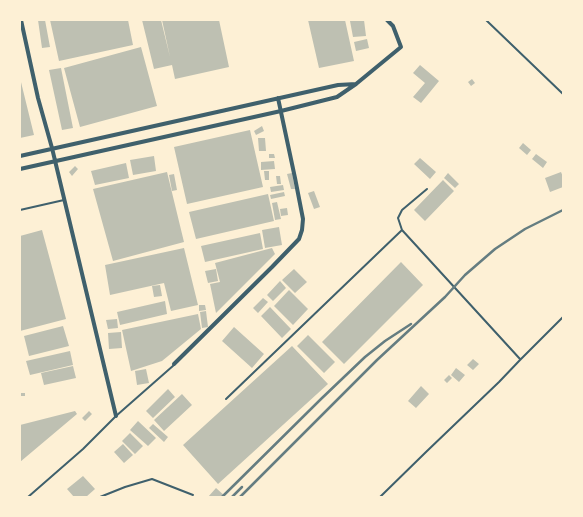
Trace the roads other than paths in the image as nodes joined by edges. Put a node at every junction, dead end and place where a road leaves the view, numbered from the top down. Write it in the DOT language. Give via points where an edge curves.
graph roads {
  1 [pos="21,20"];
  2 [pos="388,20"];
  3 [pos="486,20"];
  4 [pos="356,84"];
  5 [pos="563,94"];
  6 [pos="278,98"];
  7 [pos="281,111"];
  8 [pos="52,148"];
  9 [pos="20,156"];
  10 [pos="55,161"];
  11 [pos="20,169"];
  12 [pos="427,189"];
  13 [pos="64,200"];
  14 [pos="20,210"];
  15 [pos="402,230"];
  16 [pos="563,318"];
  17 [pos="520,360"];
  18 [pos="174,364"];
  19 [pos="226,399"];
  20 [pos="116,416"];
  21 [pos="193,495"];
  22 [pos="28,497"];
  23 [pos="100,497"];
  24 [pos="380,497"];
  1 -- 8 [label="street"];
  2 -- 4 [label="street" via="401,47"];
  3 -- 5 [label="lane"];
  4 -- 6 [label="street" via="338,85"];
  4 -- 7 [label="street" via="338,96"];
  6 -- 7 [label="street"];
  6 -- 8 [label="street"];
  7 -- 10 [label="street"];
  7 -- 18 [label="street" via="303,219 299,239"];
  8 -- 9 [label="street"];
  8 -- 10 [label="street"];
  10 -- 11 [label="street"];
  10 -- 13 [label="street"];
  12 -- 15 [label="lane" via="402,210 398,218"];
  13 -- 14 [label="lane"];
  13 -- 20 [label="street"];
  15 -- 17 [label="lane"];
  15 -- 19 [label="lane"];
  16 -- 17 [label="lane"];
  17 -- 24 [label="lane"];
  18 -- 20 [label="lane"];
  20 -- 22 [label="lane"];
  21 -- 23 [label="lane" via="152,479"];
}
